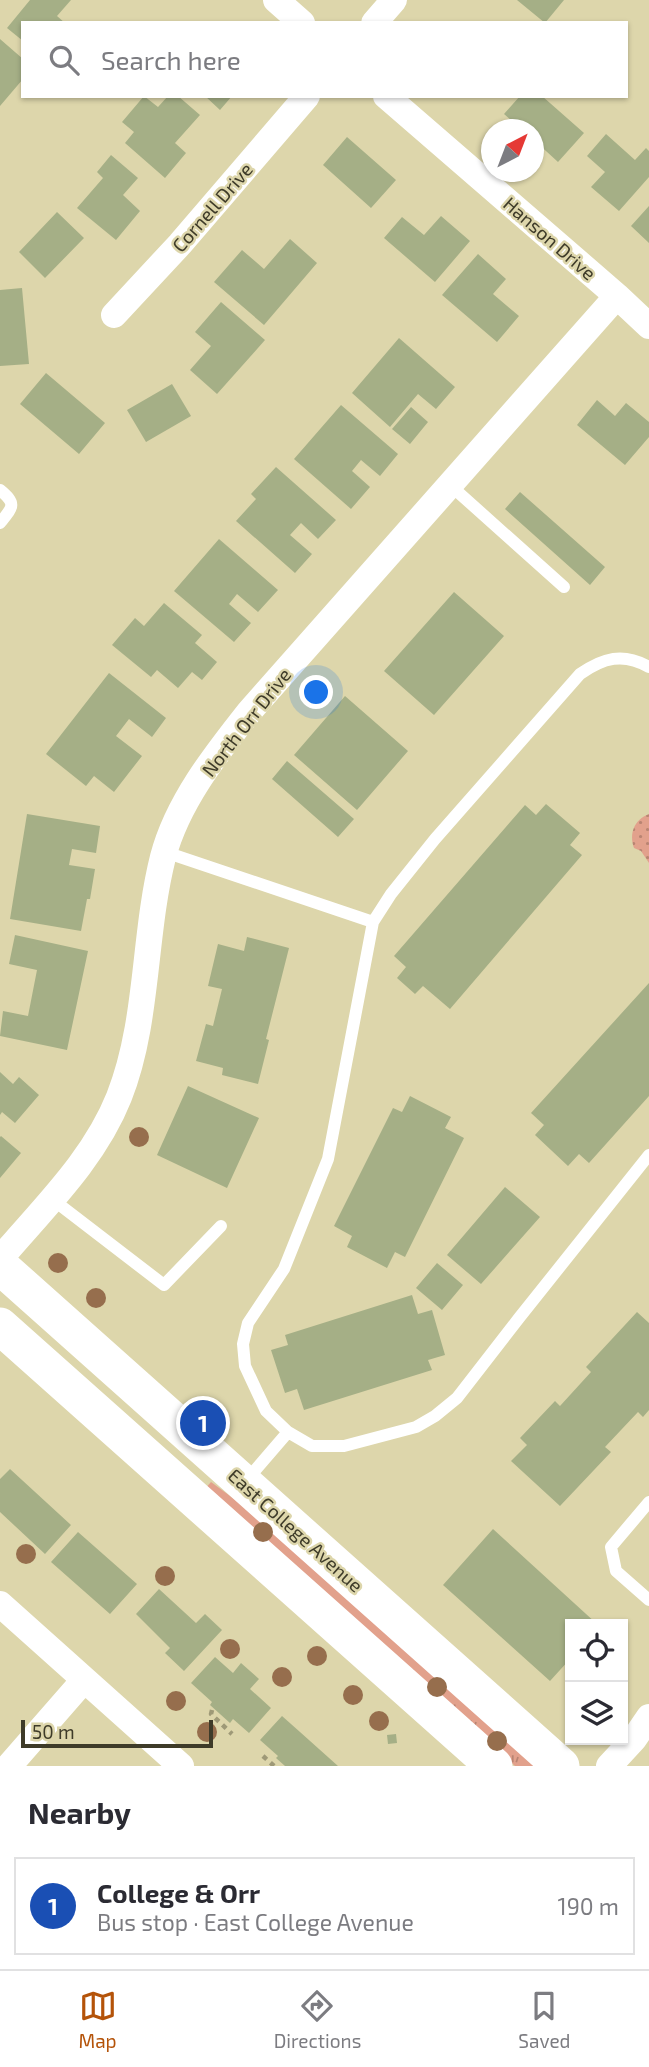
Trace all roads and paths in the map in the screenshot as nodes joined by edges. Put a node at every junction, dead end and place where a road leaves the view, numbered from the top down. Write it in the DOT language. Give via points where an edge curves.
graph roads {
  1 [pos="276,0"];
  2 [pos="394,0"];
  3 [pos="300,21"];
  4 [pos="376,21"];
  5 [pos="305,98"];
  6 [pos="388,98"];
  7 [pos="617,296"];
  8 [pos="114,315"];
  9 [pos="649,326"];
  10 [pos="450,485"];
  11 [pos="0,489"];
  12 [pos="0,523"];
  13 [pos="564,587"];
  14 [pos="649,667"];
  15 [pos="165,852"];
  16 [pos="373,922"];
  17 [pos="649,1155"];
  18 [pos="52,1198"];
  19 [pos="221,1226"];
  20 [pos="0,1259"];
  21 [pos="0,1266"];
  22 [pos="0,1326"];
  23 [pos="288,1432"];
  24 [pos="243,1484"];
  25 [pos="649,1502"];
  26 [pos="649,1600"];
  27 [pos="0,1604"];
  28 [pos="84,1679"];
  29 [pos="212,1710"];
  30 [pos="649,1717"];
  31 [pos="232,1734"];
  32 [pos="263,1756"];
  33 [pos="9,1766"];
  34 [pos="181,1766"];
  35 [pos="274,1766"];
  36 [pos="494,1766"];
  37 [pos="561,1766"];
  38 [pos="609,1766"];
  1 -- 3 [label="street"];
  2 -- 4 [label="street"];
  5 -- 8 [label="street, Cornell Drive"];
  6 -- 7 [label="street, Hanson Drive"];
  7 -- 9 [label="street, Hanson Drive"];
  7 -- 10 [label="street, North Orr Drive"];
  10 -- 13 [label="lane"];
  10 -- 15 [label="street, North Orr Drive" via="225,742 185,804"];
  11 -- 12 [label="lane" via="12,503"];
  14 -- 16 [label="lane" via="616,658 596,663 580,674 435,839"];
  15 -- 16 [label="lane"];
  15 -- 18 [label="street, North Orr Drive" via="128,1071 106,1125"];
  16 -- 23 [label="lane" via="328,1159 285,1269 248,1323 243,1344 245,1366 266,1411"];
  17 -- 23 [label="lane" via="457,1398 435,1416 416,1427 344,1446 312,1446"];
  18 -- 19 [label="lane" via="164,1285"];
  18 -- 20 [label="street, North Orr Drive"];
  21 -- 24 [label="main road, East College Avenue"];
  22 -- 36 [label="main road"];
  23 -- 24 [label="lane"];
  24 -- 37 [label="main road, East College Avenue"];
  25 -- 26 [label="lane" via="611,1546 616,1571"];
  27 -- 28 [label="street"];
  28 -- 33 [label="street"];
  28 -- 34 [label="street"];
  29 -- 31 [label="path"];
  30 -- 38 [label="street"];
  32 -- 35 [label="path"];
}
